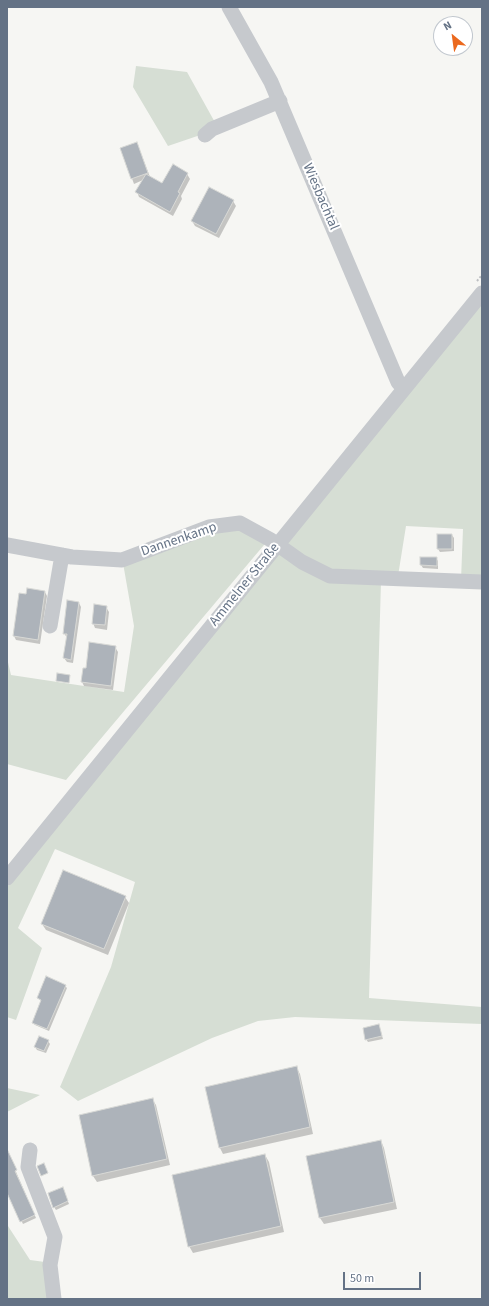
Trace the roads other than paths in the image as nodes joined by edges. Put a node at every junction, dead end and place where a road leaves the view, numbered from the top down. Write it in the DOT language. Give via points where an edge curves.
graph roads {
  1 [pos="229,7"];
  2 [pos="280,101"];
  3 [pos="205,135"];
  4 [pos="482,293"];
  5 [pos="404,389"];
  6 [pos="7,545"];
  7 [pos="278,545"];
  8 [pos="62,555"];
  9 [pos="482,582"];
  10 [pos="50,626"];
  11 [pos="7,878"];
  12 [pos="30,1150"];
  13 [pos="54,1299"];
  1 -- 2 [label="street, Wiesbachtal"];
  2 -- 3 [label="street"];
  2 -- 5 [label="street, Wiesbachtal" via="398,382"];
  4 -- 5 [label="street, Ammelner Straße"];
  5 -- 7 [label="street, Ammelner Straße"];
  6 -- 8 [label="street, Dannenkamp"];
  7 -- 8 [label="street, Dannenkamp" via="240,523 209,527 122,560"];
  7 -- 9 [label="street, Dannenkamp" via="302,562 330,576"];
  7 -- 11 [label="street, Ammelner Straße"];
  8 -- 10 [label="street"];
  12 -- 13 [label="street" via="28,1167 55,1237 50,1265"];
}
